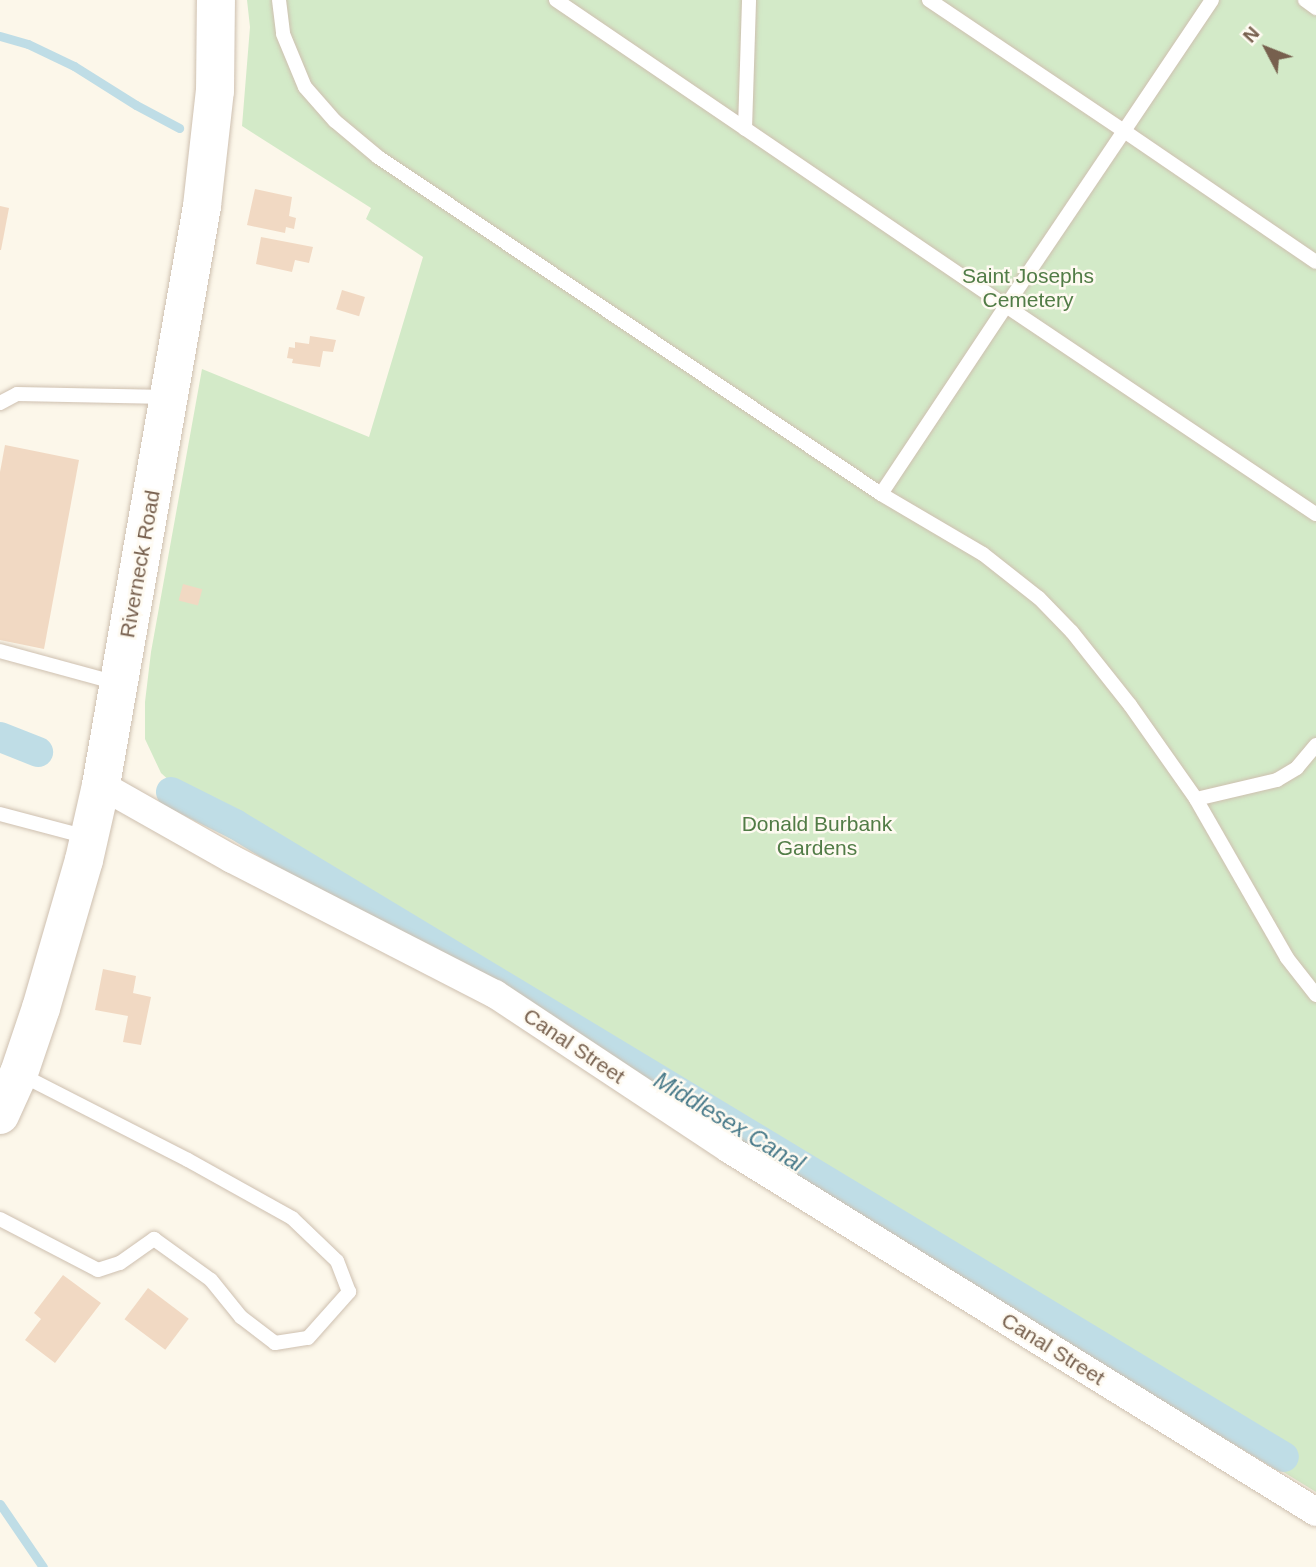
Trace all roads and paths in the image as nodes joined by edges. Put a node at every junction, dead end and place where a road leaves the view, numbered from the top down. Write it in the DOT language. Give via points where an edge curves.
graph roads {
  1 [pos="216,0"];
  2 [pos="279,0"];
  3 [pos="556,0"];
  4 [pos="749,0"];
  5 [pos="929,0"];
  6 [pos="1212,0"];
  7 [pos="1305,0"];
  8 [pos="1316,8"];
  9 [pos="745,129"];
  10 [pos="1124,131"];
  11 [pos="1316,262"];
  12 [pos="1006,306"];
  13 [pos="169,397"];
  14 [pos="0,403"];
  15 [pos="881,494"];
  16 [pos="1316,514"];
  17 [pos="0,651"];
  18 [pos="119,683"];
  19 [pos="1316,745"];
  20 [pos="101,785"];
  21 [pos="1196,799"];
  22 [pos="0,814"];
  23 [pos="89,837"];
  24 [pos="1316,995"];
  25 [pos="19,1073"];
  26 [pos="0,1115"];
  27 [pos="0,1219"];
  28 [pos="1316,1512"];
  1 -- 13 [label="main road, Riverneck Road" via="215,91 202,206"];
  2 -- 15 [label="lane" via="283,34 304,87 378,157"];
  3 -- 9 [label="lane"];
  4 -- 9 [label="lane"];
  5 -- 10 [label="lane"];
  6 -- 10 [label="lane"];
  7 -- 8 [label="lane"];
  9 -- 12 [label="lane"];
  10 -- 11 [label="lane"];
  10 -- 12 [label="lane"];
  12 -- 15 [label="lane"];
  12 -- 16 [label="lane"];
  13 -- 14 [label="lane" via="17,394"];
  13 -- 18 [label="main road, Riverneck Road"];
  15 -- 21 [label="lane" via="983,554 1039,598 1130,705"];
  17 -- 18 [label="lane"];
  18 -- 20 [label="main road, Riverneck Road"];
  19 -- 21 [label="lane" via="1297,768 1277,780"];
  20 -- 23 [label="main road, Riverneck Road"];
  20 -- 28 [label="street, Canal Street" via="232,859 495,994 729,1149"];
  21 -- 24 [label="lane" via="1287,958"];
  22 -- 23 [label="lane"];
  23 -- 25 [label="main road, Riverneck Road"];
  25 -- 26 [label="main road, Riverneck Road"];
  25 -- 27 [label="lane" via="292,1218 337,1261 349,1292 308,1338 275,1343 241,1317 211,1280 154,1239 120,1263 98,1270"];
}
